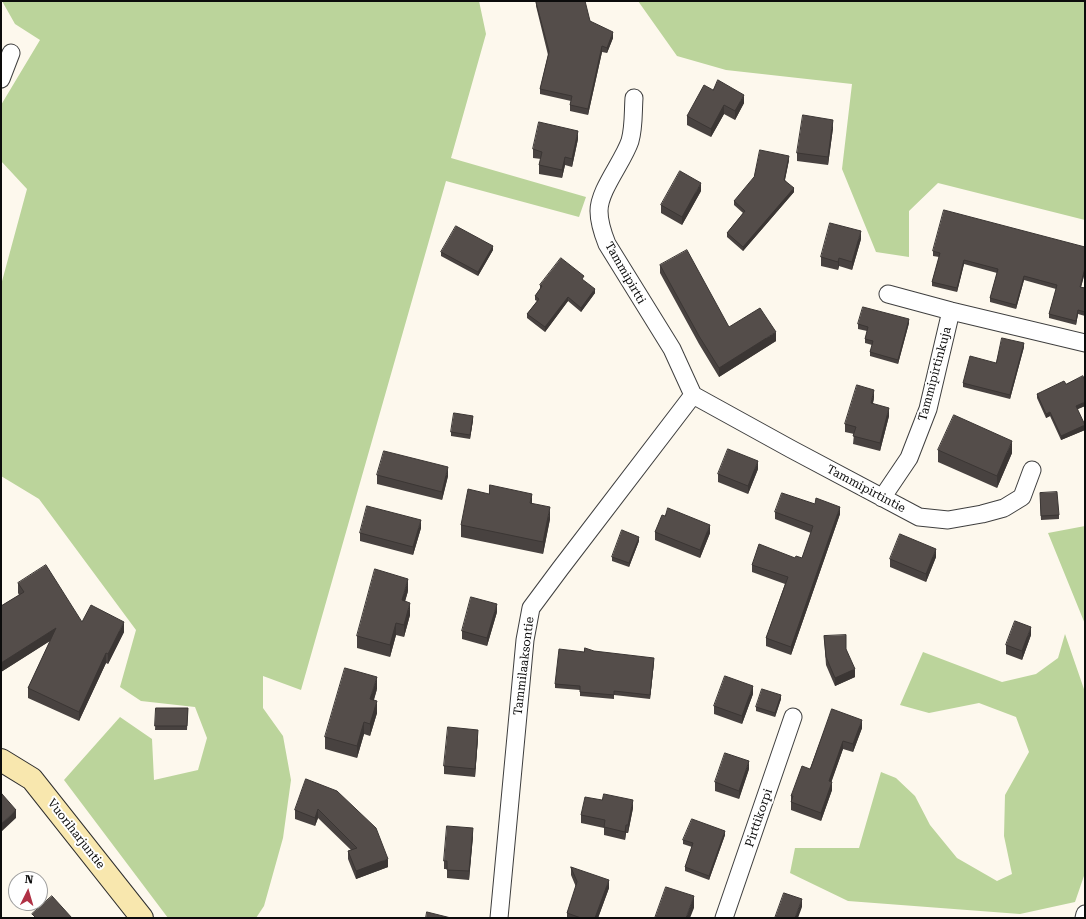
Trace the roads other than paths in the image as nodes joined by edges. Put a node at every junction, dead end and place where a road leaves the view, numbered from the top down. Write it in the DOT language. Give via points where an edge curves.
graph roads {
  1 [pos="11,53"];
  2 [pos="1,79"];
  3 [pos="634,98"];
  4 [pos="888,294"];
  5 [pos="951,311"];
  6 [pos="1085,342"];
  7 [pos="693,395"];
  8 [pos="1032,470"];
  9 [pos="882,498"];
  10 [pos="793,716"];
  11 [pos="1,760"];
  12 [pos="1085,914"];
  13 [pos="142,918"];
  14 [pos="499,918"];
  15 [pos="724,918"];
  16 [pos="1084,918"];
  1 -- 2 [label="street"];
  3 -- 7 [label="street, Tammipirtti" via="630,141 604,191 599,210 601,228 607,244 672,349"];
  4 -- 5 [label="street, Tammipirtinkuja"];
  5 -- 6 [label="street, Tammipirtinkuja"];
  5 -- 9 [label="street, Tammipirtinkuja" via="928,409 909,458"];
  7 -- 9 [label="street, Tammipirtintie"];
  7 -- 14 [label="street, Tammilaaksontie" via="531,608 525,640"];
  8 -- 9 [label="street, Tammipirtintie" via="1022,498 1004,508 982,514 948,520 919,517"];
  10 -- 15 [label="street, Pirttikorpi"];
  11 -- 13 [label="street, Vuoriharjuntie" via="32,779"];
  12 -- 16 [label="street"];
}
